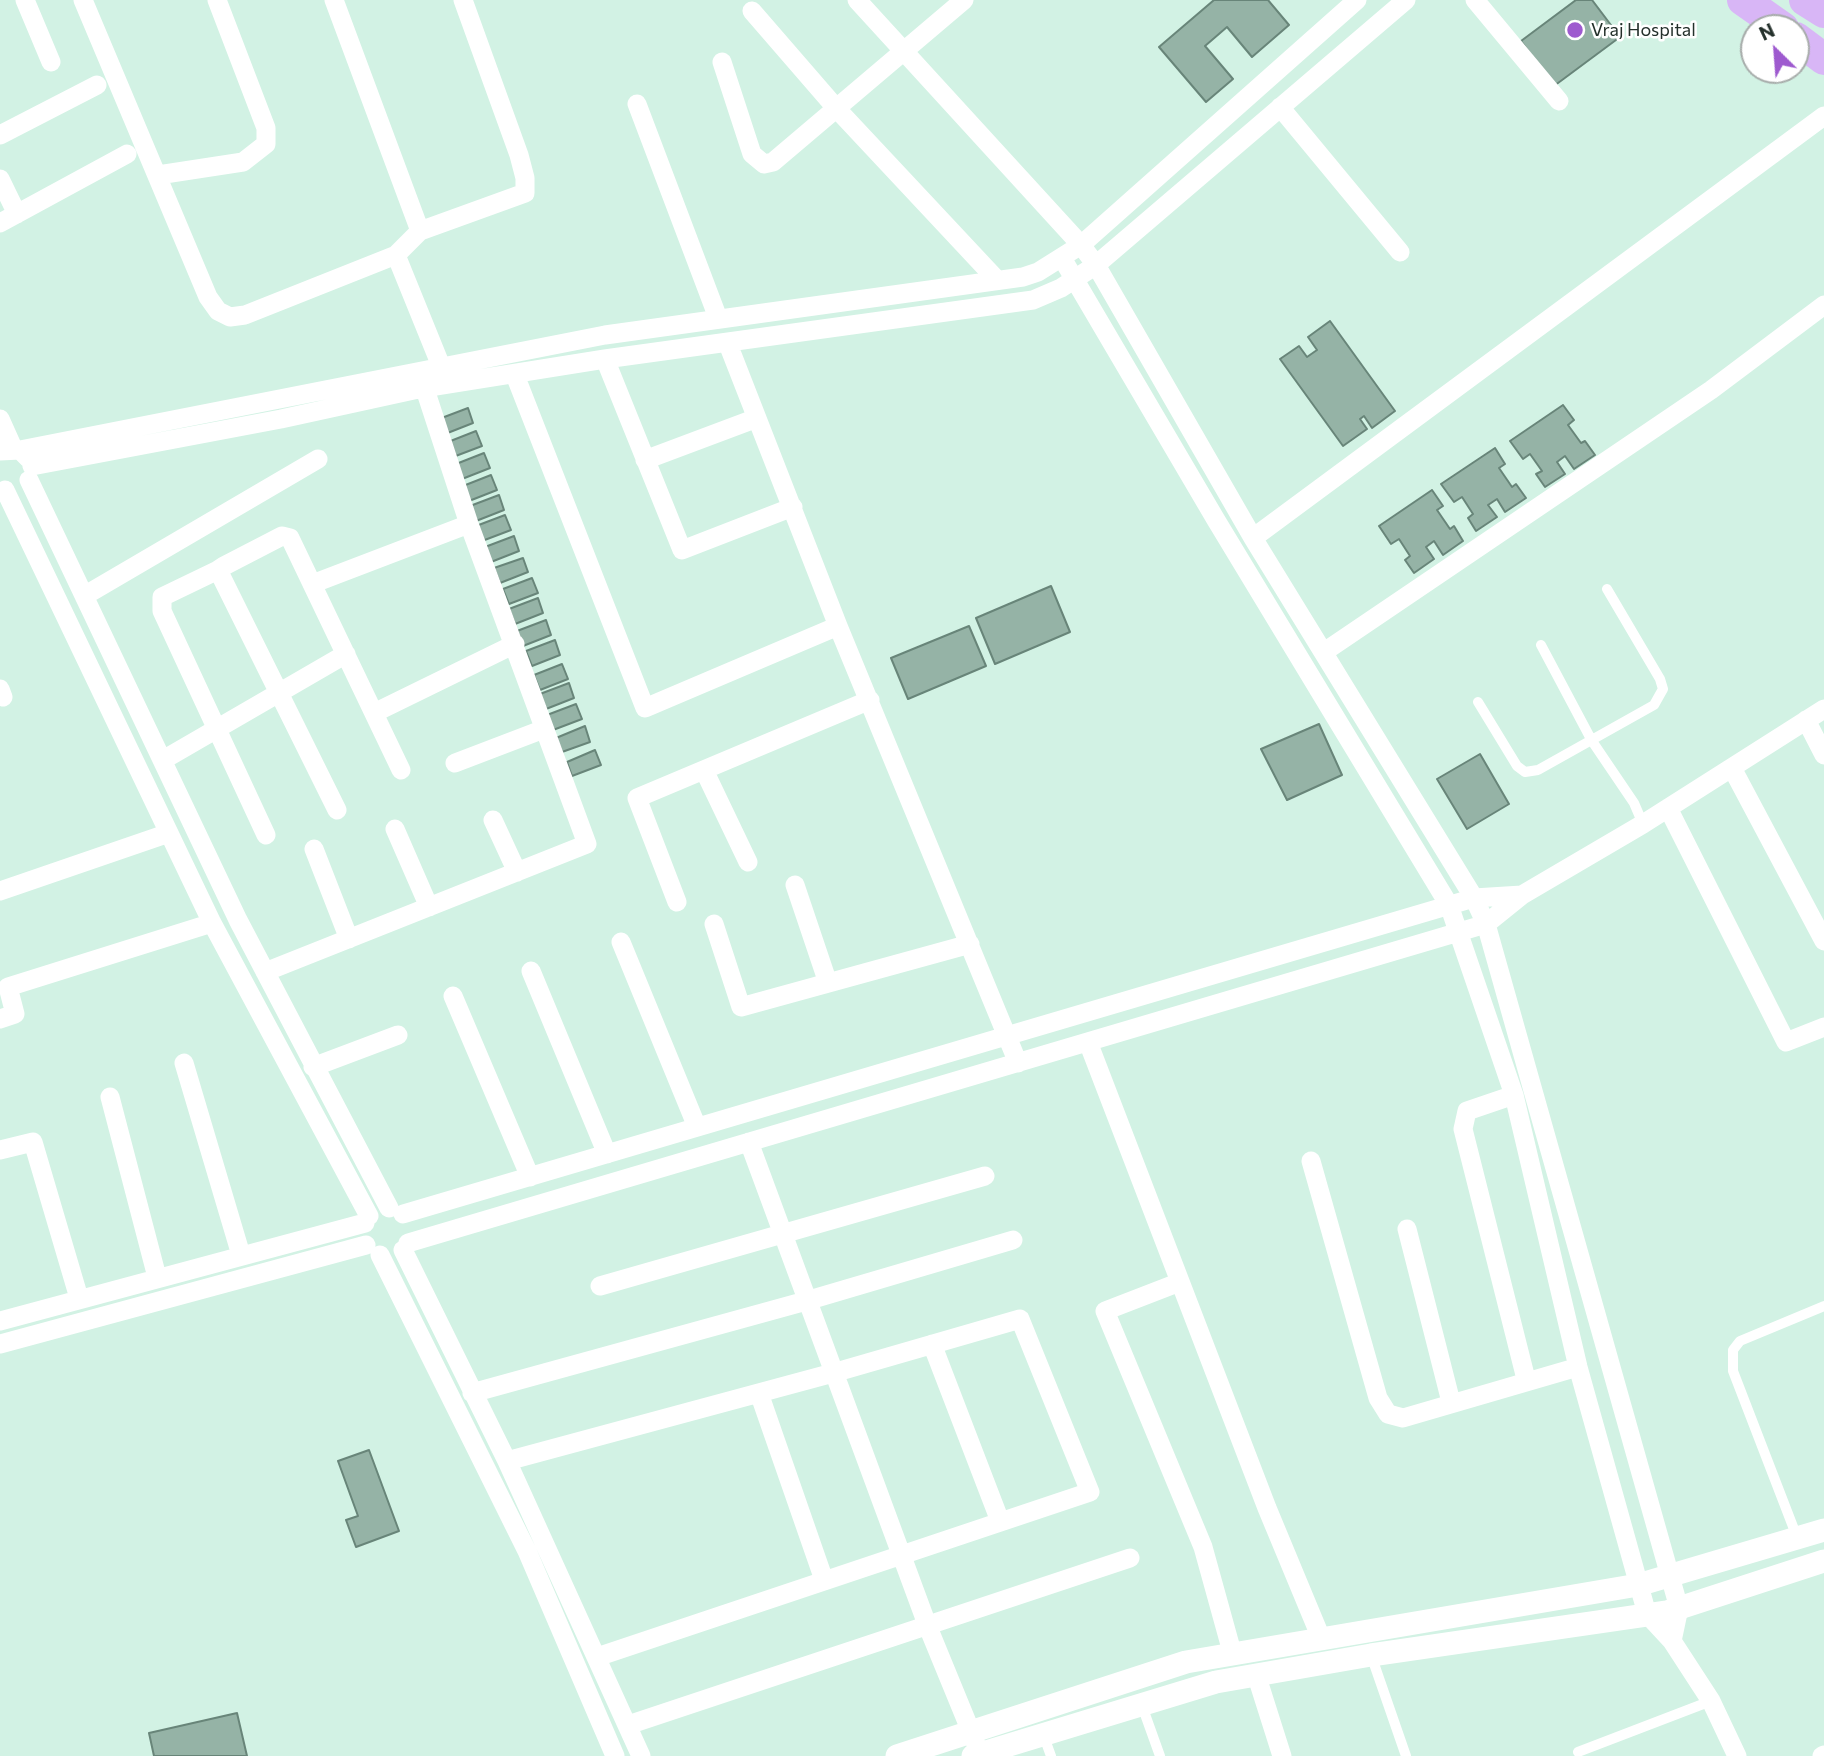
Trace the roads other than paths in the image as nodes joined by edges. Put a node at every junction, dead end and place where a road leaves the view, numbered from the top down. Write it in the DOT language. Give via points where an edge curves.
graph roads {
  1 [pos="25,0"];
  2 [pos="83,0"];
  3 [pos="217,0"];
  4 [pos="334,0"];
  5 [pos="463,0"];
  6 [pos="858,0"];
  7 [pos="1357,0"];
  8 [pos="1406,0"];
  9 [pos="1475,0"];
  10 [pos="1743,0"];
  11 [pos="1805,0"];
  12 [pos="960,1"];
  13 [pos="752,11"];
  14 [pos="1824,12"];
  15 [pos="1763,14"];
  16 [pos="903,51"];
  17 [pos="51,62"];
  18 [pos="722,62"];
  19 [pos="97,85"];
  20 [pos="1559,101"];
  21 [pos="638,104"];
  22 [pos="1280,107"];
  23 [pos="836,108"];
  24 [pos="1824,116"];
  25 [pos="0,135"];
  26 [pos="127,154"];
  27 [pos="158,175"];
  28 [pos="0,179"];
  29 [pos="9,219"];
  30 [pos="420,231"];
  31 [pos="1082,244"];
  32 [pos="1399,251"];
  33 [pos="396,255"];
  34 [pos="1062,258"];
  35 [pos="1096,265"];
  36 [pos="1076,279"];
  37 [pos="997,280"];
  38 [pos="1824,305"];
  39 [pos="718,318"];
  40 [pos="728,344"];
  41 [pos="605,359"];
  42 [pos="441,366"];
  43 [pos="515,374"];
  44 [pos="421,379"];
  45 [pos="757,418"];
  46 [pos="0,419"];
  47 [pos="11,450"];
  48 [pos="318,459"];
  49 [pos="645,460"];
  50 [pos="31,473"];
  51 [pos="2,489"];
  52 [pos="793,507"];
  53 [pos="469,524"];
  54 [pos="1254,538"];
  55 [pos="218,570"];
  56 [pos="312,584"];
  57 [pos="1607,589"];
  58 [pos="84,596"];
  59 [pos="838,625"];
  60 [pos="515,643"];
  61 [pos="1541,645"];
  62 [pos="1324,652"];
  63 [pos="346,654"];
  64 [pos="280,694"];
  65 [pos="1350,695"];
  66 [pos="870,701"];
  67 [pos="1478,702"];
  68 [pos="1328,706"];
  69 [pos="1824,709"];
  70 [pos="374,713"];
  71 [pos="1806,720"];
  72 [pos="218,728"];
  73 [pos="544,729"];
  74 [pos="1592,741"];
  75 [pos="1824,755"];
  76 [pos="163,760"];
  77 [pos="455,763"];
  78 [pos="1732,768"];
  79 [pos="401,770"];
  80 [pos="704,770"];
  81 [pos="1668,808"];
  82 [pos="337,810"];
  83 [pos="493,820"];
  84 [pos="1643,824"];
  85 [pos="395,829"];
  86 [pos="169,833"];
  87 [pos="266,835"];
  88 [pos="314,849"];
  89 [pos="748,862"];
  90 [pos="517,872"];
  91 [pos="794,885"];
  92 [pos="0,891"];
  93 [pos="1522,895"];
  94 [pos="1474,898"];
  95 [pos="677,902"];
  96 [pos="1449,905"];
  97 [pos="429,907"];
  98 [pos="212,923"];
  99 [pos="714,924"];
  100 [pos="1486,924"];
  101 [pos="1461,932"];
  102 [pos="349,939"];
  103 [pos="1824,941"];
  104 [pos="621,942"];
  105 [pos="970,944"];
  106 [pos="531,971"];
  107 [pos="265,972"];
  108 [pos="828,983"];
  109 [pos="453,996"];
  110 [pos="0,1019"];
  111 [pos="1824,1027"];
  112 [pos="398,1035"];
  113 [pos="1007,1035"];
  114 [pos="1088,1042"];
  115 [pos="184,1062"];
  116 [pos="1018,1063"];
  117 [pos="313,1067"];
  118 [pos="1514,1095"];
  119 [pos="110,1097"];
  120 [pos="697,1127"];
  121 [pos="749,1142"];
  122 [pos="0,1150"];
  123 [pos="607,1154"];
  124 [pos="1311,1161"];
  125 [pos="985,1176"];
  126 [pos="530,1177"];
  127 [pos="396,1211"];
  128 [pos="367,1219"];
  129 [pos="1407,1229"];
  130 [pos="783,1234"];
  131 [pos="1013,1240"];
  132 [pos="406,1247"];
  133 [pos="373,1250"];
  134 [pos="241,1255"];
  135 [pos="157,1277"];
  136 [pos="1180,1282"];
  137 [pos="600,1286"];
  138 [pos="79,1298"];
  139 [pos="806,1301"];
  140 [pos="1824,1306"];
  141 [pos="0,1321"];
  142 [pos="0,1343"];
  143 [pos="932,1344"];
  144 [pos="1577,1367"];
  145 [pos="833,1373"];
  146 [pos="1526,1380"];
  147 [pos="472,1392"];
  148 [pos="759,1393"];
  149 [pos="1451,1402"];
  150 [pos="507,1461"];
  151 [pos="1000,1521"];
  152 [pos="1824,1530"];
  153 [pos="1797,1537"];
  154 [pos="901,1553"];
  155 [pos="1130,1558"];
  156 [pos="1824,1561"];
  157 [pos="1670,1576"];
  158 [pos="824,1580"];
  159 [pos="1638,1585"];
  160 [pos="1679,1608"];
  161 [pos="1647,1615"];
  162 [pos="928,1628"];
  163 [pos="1321,1638"];
  164 [pos="1672,1641"];
  165 [pos="1232,1653"];
  166 [pos="1371,1655"];
  167 [pos="597,1657"];
  168 [pos="1256,1674"];
  169 [pos="1711,1700"];
  170 [pos="1141,1703"];
  171 [pos="628,1725"];
  172 [pos="972,1732"];
  173 [pos="1043,1734"];
  174 [pos="1578,1752"];
  175 [pos="976,1755"];
  176 [pos="615,1756"];
  177 [pos="641,1756"];
  178 [pos="897,1756"];
  179 [pos="1051,1756"];
  180 [pos="1160,1756"];
  181 [pos="1282,1756"];
  182 [pos="1406,1756"];
  183 [pos="1737,1756"];
  1 -- 17 [label="street"];
  2 -- 27 [label="street"];
  3 -- 27 [label="street" via="266,128 266,144 243,162"];
  4 -- 30 [label="street"];
  5 -- 30 [label="street" via="519,155 525,193"];
  6 -- 16 [label="street"];
  7 -- 31 [label="street"];
  8 -- 22 [label="street"];
  9 -- 20 [label="street"];
  10 -- 15 [label="highway"];
  11 -- 14 [label="highway"];
  12 -- 16 [label="street"];
  13 -- 23 [label="street"];
  16 -- 23 [label="street"];
  16 -- 31 [label="street"];
  18 -- 23 [label="street" via="752,154 764,164 780,157"];
  19 -- 25 [label="street"];
  21 -- 39 [label="street"];
  22 -- 32 [label="street"];
  22 -- 35 [label="street"];
  23 -- 37 [label="street"];
  24 -- 54 [label="street"];
  26 -- 29 [label="street"];
  27 -- 33 [label="street" via="208,297 218,312 230,317"];
  28 -- 29 [label="street"];
  30 -- 33 [label="street"];
  31 -- 34 [label="street"];
  31 -- 35 [label="street"];
  33 -- 42 [label="street"];
  34 -- 36 [label="street"];
  34 -- 37 [label="street" via="1023,277"];
  35 -- 36 [label="street"];
  35 -- 54 [label="street"];
  36 -- 40 [label="street" via="1014,305"];
  36 -- 68 [label="street"];
  37 -- 39 [label="street"];
  38 -- 62 [label="street" via="1711,390"];
  39 -- 42 [label="street"];
  40 -- 41 [label="street"];
  40 -- 45 [label="street"];
  41 -- 43 [label="street"];
  41 -- 49 [label="street"];
  42 -- 44 [label="street"];
  43 -- 44 [label="street"];
  43 -- 59 [label="street" via="645,708"];
  44 -- 47 [label="street"];
  44 -- 50 [label="street" via="281,419"];
  44 -- 53 [label="street"];
  45 -- 49 [label="street"];
  45 -- 52 [label="street"];
  46 -- 47 [label="street"];
  47 -- 50 [label="street"];
  48 -- 58 [label="street"];
  49 -- 52 [label="street" via="681,550"];
  50 -- 51 [label="street" via="19,489"];
  50 -- 58 [label="street"];
  51 -- 86 [label="street"];
  52 -- 59 [label="street"];
  53 -- 56 [label="street"];
  53 -- 60 [label="street"];
  54 -- 62 [label="street"];
  55 -- 56 [label="street" via="282,536 290,538"];
  55 -- 64 [label="street"];
  55 -- 72 [label="street" via="162,597 162,611"];
  56 -- 63 [label="street"];
  57 -- 74 [label="lane" via="1663,689 1654,705"];
  58 -- 76 [label="street"];
  59 -- 66 [label="street"];
  60 -- 70 [label="street"];
  60 -- 73 [label="street"];
  61 -- 74 [label="lane"];
  62 -- 65 [label="street"];
  63 -- 64 [label="street"];
  63 -- 70 [label="street"];
  64 -- 72 [label="street"];
  64 -- 82 [label="street"];
  65 -- 68 [label="street"];
  65 -- 94 [label="street"];
  66 -- 80 [label="street"];
  66 -- 105 [label="street"];
  67 -- 74 [label="lane" via="1525,772 1538,770"];
  68 -- 96 [label="street"];
  69 -- 71 [label="street"];
  70 -- 79 [label="street"];
  71 -- 75 [label="street"];
  71 -- 78 [label="street"];
  72 -- 76 [label="street"];
  72 -- 87 [label="street"];
  73 -- 77 [label="street"];
  73 -- 90 [label="street" via="587,844"];
  74 -- 84 [label="lane"];
  76 -- 107 [label="street"];
  78 -- 81 [label="street"];
  78 -- 103 [label="street"];
  80 -- 89 [label="street"];
  80 -- 95 [label="street" via="637,798"];
  81 -- 84 [label="street"];
  81 -- 111 [label="street" via="1786,1042"];
  83 -- 90 [label="street"];
  84 -- 93 [label="street"];
  85 -- 97 [label="street"];
  86 -- 92 [label="street"];
  86 -- 98 [label="street"];
  88 -- 102 [label="street"];
  90 -- 97 [label="street"];
  91 -- 108 [label="street"];
  93 -- 94 [label="street"];
  93 -- 100 [label="street"];
  94 -- 96 [label="street"];
  94 -- 100 [label="street"];
  96 -- 101 [label="street"];
  96 -- 113 [label="street"];
  97 -- 102 [label="street"];
  98 -- 110 [label="street" via="8,987 15,1014"];
  98 -- 128 [label="street"];
  99 -- 108 [label="street" via="741,1007"];
  100 -- 101 [label="street"];
  100 -- 157 [label="street"];
  101 -- 114 [label="street"];
  101 -- 118 [label="street"];
  102 -- 107 [label="street"];
  104 -- 120 [label="street"];
  105 -- 108 [label="street"];
  105 -- 113 [label="street"];
  106 -- 123 [label="street"];
  107 -- 117 [label="street"];
  109 -- 126 [label="street"];
  112 -- 117 [label="street"];
  113 -- 116 [label="street"];
  113 -- 120 [label="street"];
  114 -- 116 [label="street"];
  114 -- 136 [label="street"];
  115 -- 134 [label="street"];
  116 -- 121 [label="street"];
  117 -- 127 [label="street"];
  118 -- 144 [label="street"];
  118 -- 146 [label="street" via="1467,1111 1463,1129"];
  119 -- 135 [label="street"];
  120 -- 123 [label="street"];
  121 -- 130 [label="street"];
  121 -- 132 [label="street"];
  122 -- 138 [label="street" via="33,1142"];
  123 -- 126 [label="street"];
  124 -- 149 [label="street" via="1383,1408 1403,1418"];
  125 -- 130 [label="street"];
  126 -- 127 [label="street"];
  127 -- 128 [label="street"];
  127 -- 132 [label="street" via="410,1228"];
  128 -- 133 [label="street" via="363,1238"];
  128 -- 134 [label="street"];
  129 -- 149 [label="street"];
  130 -- 137 [label="street"];
  130 -- 139 [label="street"];
  131 -- 139 [label="street"];
  132 -- 133 [label="street" via="388,1256"];
  132 -- 147 [label="street"];
  133 -- 142 [label="street"];
  133 -- 176 [label="street" via="527,1551"];
  134 -- 135 [label="street"];
  135 -- 138 [label="street"];
  136 -- 163 [label="street"];
  136 -- 165 [label="street" via="1105,1311 1203,1547"];
  138 -- 141 [label="street"];
  139 -- 145 [label="street"];
  139 -- 147 [label="street"];
  140 -- 153 [label="lane" via="1740,1341 1733,1350 1733,1371"];
  143 -- 145 [label="street"];
  143 -- 151 [label="street"];
  143 -- 151 [label="street" via="1020,1319 1090,1492"];
  144 -- 146 [label="street"];
  144 -- 159 [label="street"];
  145 -- 148 [label="street"];
  145 -- 154 [label="street"];
  146 -- 149 [label="street"];
  147 -- 150 [label="street"];
  148 -- 150 [label="street"];
  148 -- 158 [label="street"];
  150 -- 167 [label="street"];
  151 -- 154 [label="street"];
  152 -- 153 [label="street"];
  153 -- 157 [label="street"];
  154 -- 158 [label="street"];
  154 -- 162 [label="street"];
  155 -- 162 [label="street"];
  156 -- 160 [label="street"];
  157 -- 159 [label="street"];
  157 -- 160 [label="street"];
  158 -- 167 [label="street"];
  159 -- 161 [label="street"];
  159 -- 163 [label="street"];
  160 -- 161 [label="street"];
  160 -- 164 [label="street"];
  161 -- 164 [label="street"];
  161 -- 166 [label="street"];
  162 -- 171 [label="street"];
  162 -- 172 [label="street"];
  163 -- 165 [label="street"];
  164 -- 169 [label="street"];
  165 -- 172 [label="street" via="1173,1666"];
  166 -- 168 [label="street"];
  166 -- 182 [label="lane"];
  167 -- 171 [label="street"];
  168 -- 170 [label="street"];
  168 -- 181 [label="street"];
  169 -- 174 [label="lane"];
  169 -- 183 [label="street"];
  170 -- 173 [label="street"];
  170 -- 180 [label="lane"];
  171 -- 177 [label="street"];
  172 -- 175 [label="street"];
  172 -- 178 [label="street"];
  173 -- 175 [label="street"];
  173 -- 179 [label="lane"];
}
